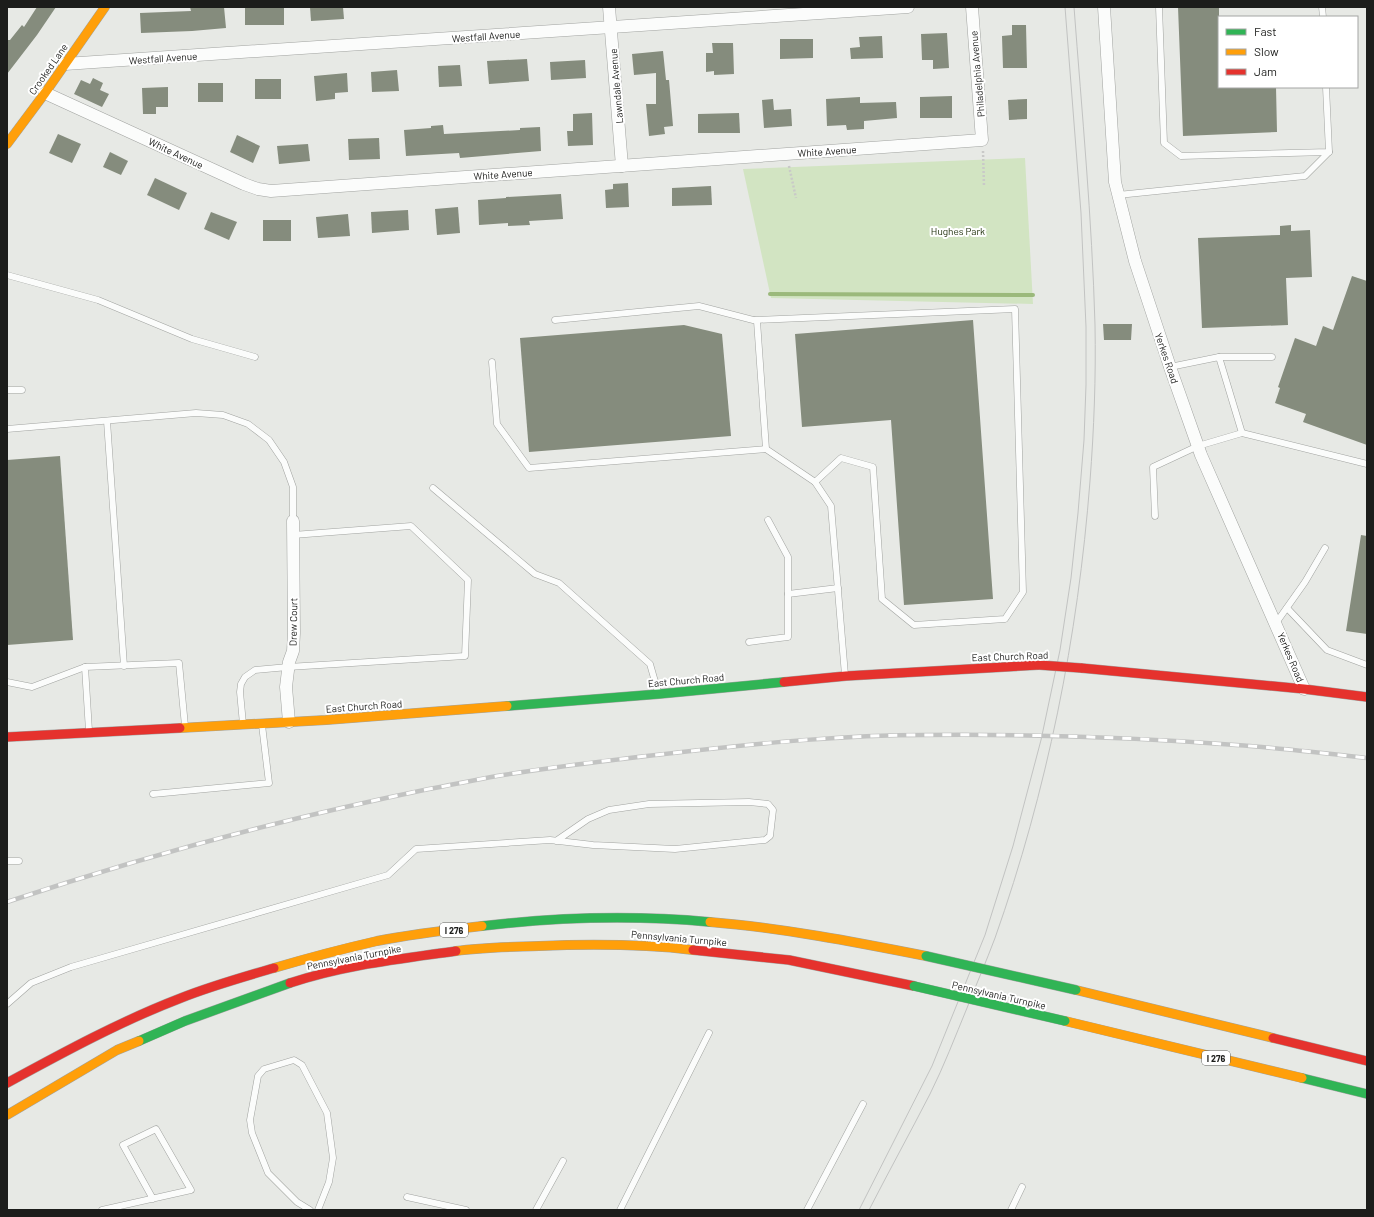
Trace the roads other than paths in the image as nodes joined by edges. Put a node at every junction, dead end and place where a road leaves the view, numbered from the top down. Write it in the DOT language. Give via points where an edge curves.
graph roads {
  1 [pos="105,7"];
  2 [pos="609,7"];
  3 [pos="908,7"];
  4 [pos="972,7"];
  5 [pos="1104,7"];
  6 [pos="1159,7"];
  7 [pos="610,28"];
  8 [pos="65,64"];
  9 [pos="1326,88"];
  10 [pos="45,93"];
  11 [pos="982,140"];
  12 [pos="7,144"];
  13 [pos="1329,152"];
  14 [pos="622,166"];
  15 [pos="1118,195"];
  16 [pos="7,275"];
  17 [pos="555,320"];
  18 [pos="755,320"];
  19 [pos="254,357"];
  20 [pos="1219,357"];
  21 [pos="1272,357"];
  22 [pos="492,362"];
  23 [pos="1170,367"];
  24 [pos="7,390"];
  25 [pos="22,390"];
  26 [pos="107,421"];
  27 [pos="7,429"];
  28 [pos="1242,433"];
  29 [pos="1198,446"];
  30 [pos="766,449"];
  31 [pos="1367,464"];
  32 [pos="815,482"];
  33 [pos="433,488"];
  34 [pos="1154,516"];
  35 [pos="768,520"];
  36 [pos="292,521"];
  37 [pos="293,535"];
  38 [pos="1325,548"];
  39 [pos="838,588"];
  40 [pos="788,594"];
  41 [pos="1287,608"];
  42 [pos="1276,623"];
  43 [pos="749,642"];
  44 [pos="1367,665"];
  45 [pos="124,666"];
  46 [pos="85,667"];
  47 [pos="288,667"];
  48 [pos="846,676"];
  49 [pos="7,682"];
  50 [pos="1304,689"];
  51 [pos="658,694"];
  52 [pos="1367,697"];
  53 [pos="289,722"];
  54 [pos="262,723"];
  55 [pos="243,724"];
  56 [pos="185,727"];
  57 [pos="89,732"];
  58 [pos="7,737"];
  59 [pos="153,794"];
  60 [pos="556,841"];
  61 [pos="7,860"];
  62 [pos="20,860"];
  63 [pos="7,1004"];
  64 [pos="710,1033"];
  65 [pos="1367,1061"];
  66 [pos="7,1082"];
  67 [pos="1367,1094"];
  68 [pos="863,1104"];
  69 [pos="7,1115"];
  70 [pos="562,1161"];
  71 [pos="1022,1187"];
  72 [pos="407,1197"];
  73 [pos="153,1199"];
  74 [pos="102,1210"];
  75 [pos="310,1210"];
  76 [pos="318,1210"];
  77 [pos="466,1210"];
  78 [pos="536,1210"];
  79 [pos="620,1210"];
  80 [pos="807,1210"];
  81 [pos="1011,1210"];
  1 -- 8 [label="main road, Crooked Lane"];
  2 -- 7 [label="street, Lawndale Avenue"];
  3 -- 7 [label="street, Westfall Avenue"];
  4 -- 11 [label="street, Philadelphia Avenue"];
  5 -- 15 [label="street, Yerkes Road" via="1115,182"];
  6 -- 13 [label="lane" via="1164,143 1181,156"];
  7 -- 8 [label="street, Westfall Avenue"];
  7 -- 14 [label="street, Lawndale Avenue"];
  8 -- 10 [label="main road, Crooked Lane"];
  9 -- 13 [label="lane"];
  10 -- 12 [label="main road, Crooked Lane"];
  10 -- 14 [label="street, White Avenue" via="258,190"];
  11 -- 14 [label="street, White Avenue"];
  13 -- 15 [label="lane" via="1305,176"];
  15 -- 23 [label="street, Yerkes Road" via="1135,261"];
  16 -- 19 [label="lane" via="98,300 192,339"];
  17 -- 18 [label="lane" via="698,306"];
  18 -- 30 [label="lane"];
  18 -- 32 [label="lane" via="1016,309 1023,592 1005,619 914,625 882,600 872,467 841,458"];
  20 -- 21 [label="lane"];
  20 -- 23 [label="lane"];
  20 -- 28 [label="lane"];
  22 -- 30 [label="lane" via="497,424 529,468"];
  23 -- 29 [label="street, Yerkes Road"];
  24 -- 25 [label="lane"];
  26 -- 27 [label="lane"];
  26 -- 36 [label="lane" via="196,413 223,415 248,424 269,440 284,462 293,487"];
  26 -- 45 [label="lane"];
  28 -- 29 [label="lane"];
  28 -- 31 [label="lane"];
  29 -- 34 [label="lane" via="1153,468"];
  29 -- 42 [label="street, Yerkes Road"];
  30 -- 32 [label="lane"];
  32 -- 39 [label="lane" via="830,506"];
  33 -- 51 [label="lane" via="535,574 559,583 650,664"];
  35 -- 40 [label="lane" via="788,557"];
  36 -- 37 [label="street, Drew Court"];
  37 -- 47 [label="street, Drew Court" via="294,633 293,651"];
  37 -- 47 [label="lane" via="411,526 468,580 466,649 465,656"];
  38 -- 41 [label="lane"];
  39 -- 40 [label="lane"];
  39 -- 48 [label="lane"];
  40 -- 43 [label="lane" via="788,638"];
  41 -- 42 [label="lane"];
  41 -- 44 [label="lane" via="1327,650"];
  42 -- 50 [label="street, Yerkes Road"];
  45 -- 46 [label="lane"];
  45 -- 56 [label="lane" via="180,663"];
  46 -- 49 [label="lane" via="32,687"];
  46 -- 57 [label="lane"];
  47 -- 53 [label="street, Drew Court" via="286,687"];
  47 -- 55 [label="lane" via="255,670 245,677 240,692"];
  48 -- 50 [label="main road, East Church Road, bridge" via="1039,665"];
  48 -- 51 [label="main road, East Church Road"];
  50 -- 52 [label="main road, East Church Road"];
  51 -- 53 [label="main road, East Church Road"];
  53 -- 54 [label="main road, East Church Road"];
  54 -- 55 [label="main road, East Church Road"];
  54 -- 59 [label="lane" via="268,783"];
  55 -- 56 [label="main road, East Church Road"];
  56 -- 57 [label="main road, East Church Road"];
  57 -- 58 [label="main road, East Church Road"];
  60 -- 60 [label="lane" via="675,849 765,840 770,836 773,810 768,804 749,802 649,804 608,810 588,819"];
  60 -- 63 [label="lane" via="416,849 388,875 71,967 31,983"];
  61 -- 62 [label="lane"];
  64 -- 79 [label="lane"];
  65 -- 66 [label="main road, Pennsylvania Turnpike / I 276, bridge" via="1076,990 846,940 712,922 588,918 460,929 394,938 337,950 224,982 170,1002 74,1046"];
  67 -- 69 [label="main road, Pennsylvania Turnpike / I 276, bridge" via="1065,1021 789,960 667,947 584,944 479,948 377,962 314,975 185,1020 117,1050"];
  68 -- 80 [label="lane"];
  70 -- 78 [label="lane"];
  71 -- 81 [label="lane"];
  72 -- 77 [label="lane"];
  73 -- 73 [label="lane" via="191,1190 156,1129 123,1145"];
  73 -- 74 [label="lane"];
  75 -- 76 [label="lane" via="297,1202 268,1173 252,1133 250,1120 258,1076 264,1069 294,1060 302,1065 327,1114 333,1158 329,1182"];
}
